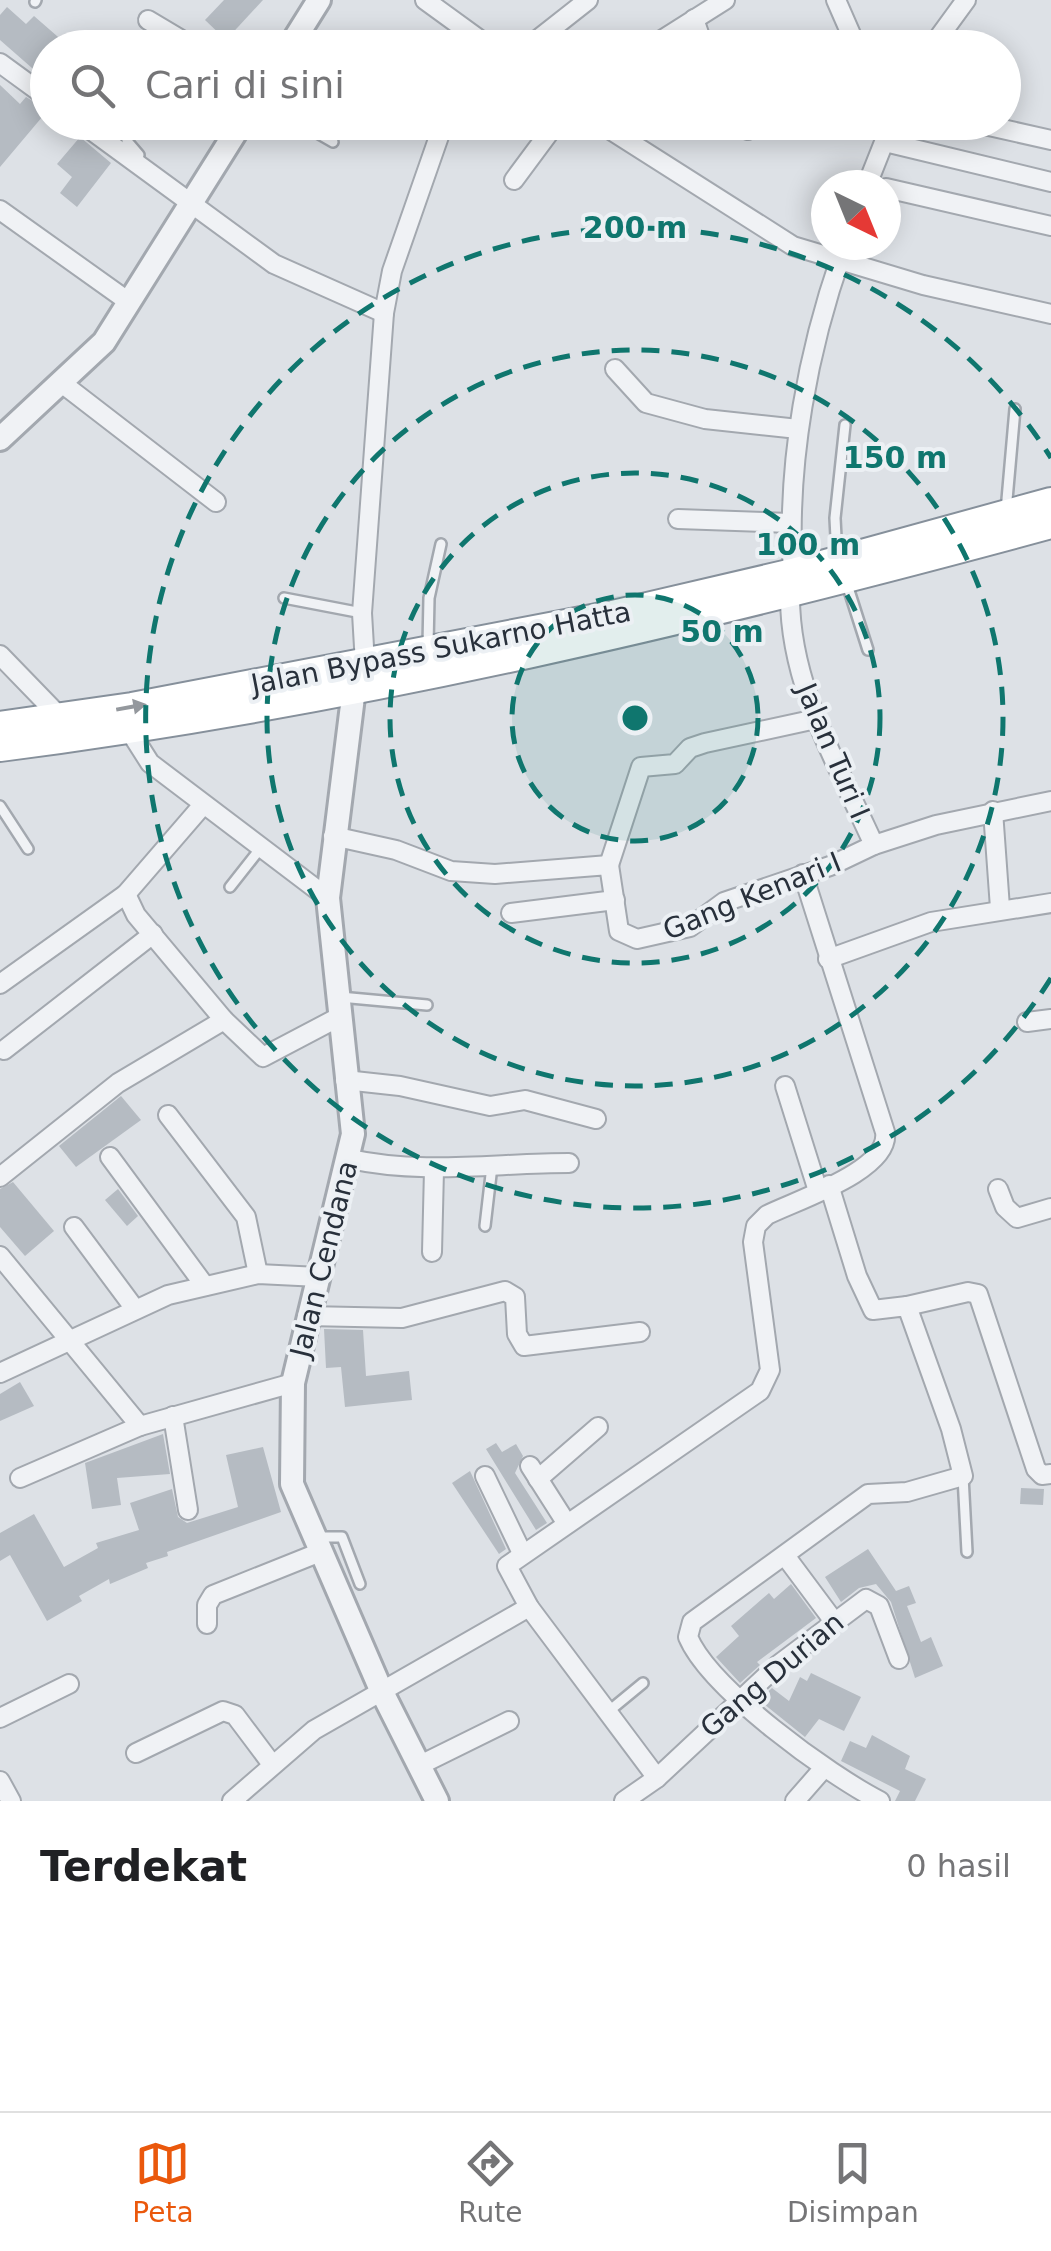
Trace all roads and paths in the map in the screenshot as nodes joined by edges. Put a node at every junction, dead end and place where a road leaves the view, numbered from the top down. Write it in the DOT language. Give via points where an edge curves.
graph roads {
  1 [pos="318,0"];
  2 [pos="425,0"];
  3 [pos="588,0"];
  4 [pos="725,0"];
  5 [pos="836,0"];
  6 [pos="966,0"];
  7 [pos="694,19"];
  8 [pos="148,20"];
  9 [pos="165,30"];
  10 [pos="300,30"];
  11 [pos="463,30"];
  12 [pos="550,30"];
  13 [pos="677,30"];
  14 [pos="698,30"];
  15 [pos="849,30"];
  16 [pos="944,30"];
  17 [pos="0,62"];
  18 [pos="30,84"];
  19 [pos="1021,133"];
  20 [pos="106,140"];
  21 [pos="129,140"];
  22 [pos="231,140"];
  23 [pos="330,140"];
  24 [pos="438,140"];
  25 [pos="544,140"];
  26 [pos="625,140"];
  27 [pos="1051,140"];
  28 [pos="333,142"];
  29 [pos="885,142"];
  30 [pos="875,170"];
  31 [pos="514,180"];
  32 [pos="1051,182"];
  33 [pos="901,191"];
  34 [pos="193,201"];
  35 [pos="4,220"];
  36 [pos="1051,226"];
  37 [pos="811,249"];
  38 [pos="840,260"];
  39 [pos="863,260"];
  40 [pos="129,302"];
  41 [pos="384,313"];
  42 [pos="1051,314"];
  43 [pos="615,369"];
  44 [pos="63,384"];
  45 [pos="1015,409"];
  46 [pos="845,425"];
  47 [pos="798,429"];
  48 [pos="0,439"];
  49 [pos="216,502"];
  50 [pos="1051,502"];
  51 [pos="1006,514"];
  52 [pos="678,519"];
  53 [pos="790,524"];
  54 [pos="1051,524"];
  55 [pos="441,544"];
  56 [pos="842,570"];
  57 [pos="791,584"];
  58 [pos="284,598"];
  59 [pos="362,613"];
  60 [pos="868,650"];
  61 [pos="428,652"];
  62 [pos="0,655"];
  63 [pos="360,676"];
  64 [pos="62,718"];
  65 [pos="816,719"];
  66 [pos="0,726"];
  67 [pos="128,730"];
  68 [pos="0,747"];
  69 [pos="1051,801"];
  70 [pos="0,806"];
  71 [pos="202,806"];
  72 [pos="994,811"];
  73 [pos="333,836"];
  74 [pos="874,845"];
  75 [pos="28,849"];
  76 [pos="260,850"];
  77 [pos="609,865"];
  78 [pos="804,874"];
  79 [pos="230,887"];
  80 [pos="126,894"];
  81 [pos="328,898"];
  82 [pos="615,900"];
  83 [pos="1051,903"];
  84 [pos="1000,908"];
  85 [pos="511,913"];
  86 [pos="153,934"];
  87 [pos="828,959"];
  88 [pos="0,984"];
  89 [pos="427,1005"];
  90 [pos="339,1007"];
  91 [pos="1051,1019"];
  92 [pos="224,1020"];
  93 [pos="1026,1022"];
  94 [pos="4,1050"];
  95 [pos="345,1080"];
  96 [pos="785,1086"];
  97 [pos="168,1115"];
  98 [pos="596,1119"];
  99 [pos="110,1157"];
  100 [pos="350,1159"];
  101 [pos="492,1163"];
  102 [pos="569,1163"];
  103 [pos="434,1170"];
  104 [pos="0,1178"];
  105 [pos="824,1188"];
  106 [pos="998,1188"];
  107 [pos="1051,1208"];
  108 [pos="485,1226"];
  109 [pos="74,1227"];
  110 [pos="432,1252"];
  111 [pos="0,1256"];
  112 [pos="258,1274"];
  113 [pos="319,1277"];
  114 [pos="204,1286"];
  115 [pos="908,1306"];
  116 [pos="135,1309"];
  117 [pos="307,1316"];
  118 [pos="640,1332"];
  119 [pos="72,1342"];
  120 [pos="0,1373"];
  121 [pos="294,1383"];
  122 [pos="173,1416"];
  123 [pos="140,1426"];
  124 [pos="598,1427"];
  125 [pos="1051,1474"];
  126 [pos="485,1476"];
  127 [pos="962,1476"];
  128 [pos="20,1478"];
  129 [pos="188,1510"];
  130 [pos="566,1524"];
  131 [pos="315,1546"];
  132 [pos="966,1552"];
  133 [pos="522,1553"];
  134 [pos="786,1557"];
  135 [pos="360,1584"];
  136 [pos="529,1608"];
  137 [pos="833,1620"];
  138 [pos="208,1624"];
  139 [pos="899,1659"];
  140 [pos="643,1683"];
  141 [pos="69,1684"];
  142 [pos="381,1690"];
  143 [pos="738,1698"];
  144 [pos="609,1710"];
  145 [pos="0,1718"];
  146 [pos="509,1721"];
  147 [pos="136,1753"];
  148 [pos="271,1763"];
  149 [pos="420,1765"];
  150 [pos="822,1770"];
  151 [pos="656,1778"];
  152 [pos="0,1781"];
  153 [pos="10,1801"];
  154 [pos="232,1801"];
  155 [pos="437,1801"];
  156 [pos="624,1801"];
  157 [pos="795,1801"];
  158 [pos="880,1801"];
  1 -- 10 [label="street"];
  2 -- 11 [label="street"];
  3 -- 12 [label="street"];
  4 -- 7 [label="street"];
  5 -- 15 [label="street"];
  6 -- 16 [label="street"];
  7 -- 13 [label="street"];
  7 -- 14 [label="street"];
  8 -- 9 [label="street"];
  17 -- 18 [label="street"];
  19 -- 27 [label="street"];
  20 -- 34 [label="street"];
  21 -- 34 [label="lane" via="130,148"];
  22 -- 34 [label="street"];
  23 -- 28 [label="lane"];
  24 -- 41 [label="street" via="392,270"];
  25 -- 31 [label="street"];
  26 -- 37 [label="street" via="742,218"];
  29 -- 30 [label="street"];
  29 -- 32 [label="street"];
  33 -- 36 [label="street"];
  34 -- 40 [label="street"];
  34 -- 41 [label="street" via="274,264"];
  35 -- 40 [label="street"];
  38 -- 47 [label="street, Jalan Turi I"];
  39 -- 42 [label="street"];
  40 -- 44 [label="street" via="104,342"];
  41 -- 59 [label="street"];
  43 -- 47 [label="street" via="646,403 705,419"];
  44 -- 48 [label="street"];
  44 -- 49 [label="street"];
  45 -- 51 [label="lane"];
  46 -- 56 [label="lane" via="835,518"];
  47 -- 53 [label="street, Jalan Turi I"];
  50 -- 51 [label="highway, Jalan Bypass Sukarno Hatta"];
  51 -- 56 [label="highway, Jalan Bypass Sukarno Hatta"];
  52 -- 53 [label="street"];
  53 -- 57 [label="street, Jalan Turi I"];
  54 -- 56 [label="highway, Jalan Bypass Sukarno Hatta"];
  55 -- 61 [label="lane" via="426,622"];
  56 -- 57 [label="highway, Jalan Bypass Sukarno Hatta"];
  56 -- 60 [label="lane"];
  57 -- 61 [label="highway, Jalan Bypass Sukarno Hatta"];
  57 -- 63 [label="highway, Jalan Bypass Sukarno Hatta" via="580,644"];
  57 -- 65 [label="street, Jalan Turi I" via="795,656"];
  58 -- 59 [label="lane"];
  59 -- 63 [label="street"];
  61 -- 63 [label="highway, Jalan Bypass Sukarno Hatta"];
  62 -- 64 [label="street"];
  64 -- 63 [label="highway, Jalan Bypass Sukarno Hatta, one-way"];
  63 -- 67 [label="highway, Jalan Bypass Sukarno Hatta"];
  63 -- 73 [label="street, Jalan Cendana"];
  64 -- 66 [label="highway, Jalan Bypass Sukarno Hatta"];
  65 -- 74 [label="street, Jalan Turi I"];
  65 -- 77 [label="street" via="705,743 672,765 641,766"];
  67 -- 68 [label="highway, Jalan Bypass Sukarno Hatta"];
  67 -- 71 [label="street" via="150,763"];
  69 -- 72 [label="street, Jalan Turi I"];
  70 -- 75 [label="lane"];
  71 -- 76 [label="street"];
  71 -- 80 [label="street"];
  72 -- 74 [label="street, Jalan Turi I"];
  72 -- 84 [label="street"];
  73 -- 77 [label="street" via="451,871"];
  73 -- 81 [label="street, Jalan Cendana"];
  74 -- 78 [label="street, Gang Kenari I"];
  76 -- 79 [label="lane"];
  76 -- 81 [label="street"];
  77 -- 82 [label="street, Gang Kenari I"];
  78 -- 82 [label="street, Gang Kenari I" via="724,902 690,926 637,939 619,932"];
  78 -- 87 [label="street"];
  80 -- 86 [label="street"];
  80 -- 88 [label="street"];
  81 -- 90 [label="street, Jalan Cendana"];
  82 -- 85 [label="street"];
  83 -- 84 [label="street"];
  84 -- 87 [label="street" via="892,933"];
  86 -- 92 [label="street"];
  86 -- 94 [label="street"];
  87 -- 105 [label="street" via="886,1138 870,1165"];
  89 -- 90 [label="lane"];
  90 -- 92 [label="street" via="265,1058"];
  90 -- 95 [label="street, Jalan Cendana"];
  91 -- 93 [label="street"];
  92 -- 104 [label="street" via="118,1083"];
  95 -- 98 [label="street" via="490,1106 525,1100"];
  95 -- 100 [label="street, Jalan Cendana"];
  96 -- 105 [label="street"];
  97 -- 112 [label="street" via="240,1207"];
  99 -- 114 [label="street"];
  100 -- 103 [label="street"];
  100 -- 113 [label="street, Jalan Cendana"];
  101 -- 102 [label="street"];
  101 -- 103 [label="street"];
  101 -- 108 [label="lane"];
  103 -- 110 [label="street"];
  105 -- 115 [label="street" via="873,1310"];
  105 -- 130 [label="street" via="766,1215 753,1232 770,1370 765,1385"];
  106 -- 107 [label="street" via="1017,1218"];
  109 -- 116 [label="street"];
  111 -- 119 [label="street"];
  112 -- 113 [label="street"];
  112 -- 114 [label="street"];
  113 -- 117 [label="street, Jalan Cendana"];
  114 -- 116 [label="street"];
  115 -- 125 [label="street" via="978,1294 1036,1469"];
  115 -- 127 [label="street"];
  116 -- 119 [label="street"];
  117 -- 118 [label="street" via="402,1318 505,1290 515,1297 524,1346"];
  117 -- 121 [label="street, Jalan Cendana"];
  119 -- 120 [label="street"];
  119 -- 123 [label="street"];
  121 -- 122 [label="street"];
  121 -- 131 [label="street, Jalan Cendana" via="292,1484"];
  122 -- 123 [label="street"];
  122 -- 129 [label="street"];
  123 -- 128 [label="street"];
  124 -- 130 [label="street" via="534,1472"];
  126 -- 133 [label="street"];
  127 -- 132 [label="lane"];
  127 -- 134 [label="street" via="907,1492 868,1494"];
  130 -- 133 [label="street"];
  131 -- 135 [label="lane" via="342,1536"];
  131 -- 138 [label="street" via="213,1595"];
  131 -- 142 [label="street, Jalan Cendana"];
  133 -- 136 [label="street" via="507,1569"];
  134 -- 137 [label="street"];
  134 -- 143 [label="street" via="689,1626 692,1645"];
  136 -- 142 [label="street"];
  136 -- 144 [label="street"];
  137 -- 139 [label="street, Gang Durian" via="872,1599"];
  137 -- 143 [label="street, Gang Durian"];
  140 -- 144 [label="lane"];
  141 -- 145 [label="street"];
  142 -- 148 [label="street"];
  142 -- 149 [label="street, Jalan Cendana"];
  143 -- 150 [label="street"];
  143 -- 151 [label="street, Gang Durian"];
  144 -- 151 [label="street"];
  146 -- 149 [label="street"];
  147 -- 148 [label="street" via="224,1710"];
  148 -- 154 [label="street"];
  149 -- 155 [label="street, Jalan Cendana"];
  150 -- 157 [label="street"];
  150 -- 158 [label="street"];
  151 -- 156 [label="street, Gang Durian"];
  152 -- 153 [label="street"];
}
